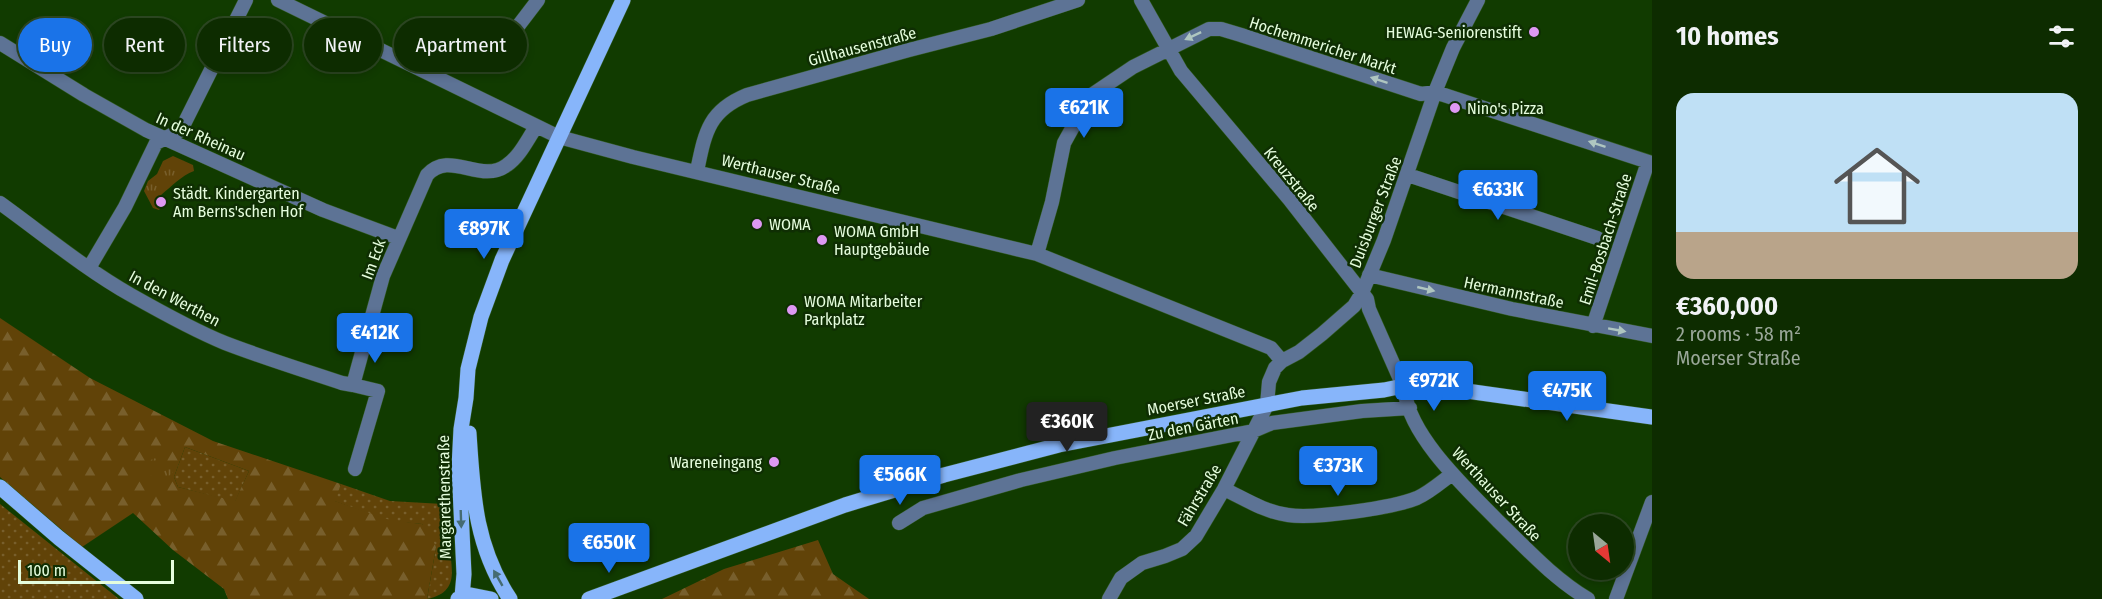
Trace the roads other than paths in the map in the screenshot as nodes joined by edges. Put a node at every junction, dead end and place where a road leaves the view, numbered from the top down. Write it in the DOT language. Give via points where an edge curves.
graph roads {
  1 [pos="246,0"];
  2 [pos="278,0"];
  3 [pos="538,0"];
  4 [pos="622,0"];
  5 [pos="1078,0"];
  6 [pos="1141,0"];
  7 [pos="1478,0"];
  8 [pos="524,18"];
  9 [pos="0,43"];
  10 [pos="1168,48"];
  11 [pos="1435,92"];
  12 [pos="536,127"];
  13 [pos="560,137"];
  14 [pos="168,138"];
  15 [pos="1650,162"];
  16 [pos="697,171"];
  17 [pos="1408,175"];
  18 [pos="0,203"];
  19 [pos="398,238"];
  20 [pos="1597,238"];
  21 [pos="1037,254"];
  22 [pos="89,268"];
  23 [pos="1369,275"];
  24 [pos="1362,293"];
  25 [pos="1593,326"];
  26 [pos="1652,336"];
  27 [pos="1282,361"];
  28 [pos="353,385"];
  29 [pos="1404,389"];
  30 [pos="466,398"];
  31 [pos="1267,405"];
  32 [pos="1410,408"];
  33 [pos="1652,417"];
  34 [pos="1253,431"];
  35 [pos="355,469"];
  36 [pos="1452,474"];
  37 [pos="0,487"];
  38 [pos="1224,489"];
  39 [pos="1652,502"];
  40 [pos="899,523"];
  41 [pos="640,581"];
  42 [pos="460,598"];
  43 [pos="136,599"];
  44 [pos="491,599"];
  45 [pos="510,599"];
  46 [pos="589,599"];
  47 [pos="611,599"];
  48 [pos="1109,599"];
  49 [pos="1588,599"];
  50 [pos="1616,599"];
  1 -- 14 [label="street" via="181,130"];
  2 -- 12 [label="street, Werthauser Straße"];
  3 -- 8 [label="street"];
  4 -- 13 [label="main road, Margarethenstraße"];
  5 -- 16 [label="street, Gillhausenstraße" via="991,29 731,101 719,111 704,136"];
  6 -- 10 [label="street, Kreuzstraße"];
  7 -- 11 [label="street, Duisburger Straße"];
  9 -- 14 [label="street, In der Rheinau" via="84,95"];
  11 -- 10 [label="street, Hochemmericher Markt, one-way" via="1421,94 1221,29 1209,29"];
  10 -- 21 [label="street, Hochemmericher Markt" via="1090,96 1065,143"];
  10 -- 24 [label="street, Kreuzstraße" via="1188,80"];
  15 -- 11 [label="street, Hochemmericher Markt, one-way"];
  11 -- 17 [label="street, Duisburger Straße"];
  12 -- 13 [label="street, Werthauser Straße"];
  12 -- 19 [label="street, Im Eck" via="517,157 494,172 447,164 434,167"];
  13 -- 16 [label="street, Werthauser Straße"];
  13 -- 30 [label="main road, Margarethenstraße" via="502,260 481,317 468,369"];
  14 -- 19 [label="street, In der Rheinau" via="323,210"];
  14 -- 22 [label="street" via="156,143"];
  15 -- 25 [label="street, Emil-Bosbach-Straße"];
  16 -- 21 [label="street, Werthauser Straße"];
  17 -- 20 [label="street"];
  17 -- 23 [label="street, Duisburger Straße"];
  18 -- 22 [label="street, In den Werthen"];
  19 -- 28 [label="street, Im Eck"];
  21 -- 27 [label="street, Werthauser Straße" via="1271,348"];
  22 -- 28 [label="street, In den Werthen" via="223,342"];
  23 -- 24 [label="street, Duisburger Straße"];
  23 -- 25 [label="street, Hermannstraße, one-way"];
  24 -- 27 [label="street, Duisburger Straße" via="1354,306 1322,334"];
  24 -- 29 [label="street, Kreuzstraße"];
  25 -- 26 [label="street, Hermannstraße, one-way"];
  27 -- 31 [label="street" via="1269,382"];
  28 -- 35 [label="street" via="378,391"];
  29 -- 31 [label="main road, Moerser Straße"];
  29 -- 32 [label="street, Werthauser Straße"];
  29 -- 33 [label="main road, Moerser Straße" via="1430,395 1487,395"];
  30 -- 42 [label="main road, Margarethenstraße, one-way" via="459,467 464,574"];
  45 -- 30 [label="main road, Margarethenstraße, one-way" via="490,564 479,531"];
  31 -- 34 [label="street, Fährstraße"];
  31 -- 41 [label="main road, Moerser Straße" via="1059,445 944,475 845,505"];
  32 -- 34 [label="street" via="1272,423"];
  32 -- 36 [label="street, Werthauser Straße" via="1416,424"];
  34 -- 38 [label="street, Fährstraße"];
  34 -- 40 [label="street, Zu den Gärten" via="1021,480 923,508"];
  36 -- 38 [label="street" via="1416,498 1311,516 1268,510"];
  36 -- 49 [label="street, Werthauser Straße" via="1549,572"];
  37 -- 43 [label="main road"];
  38 -- 48 [label="street, Fährstraße" via="1196,536 1182,549 1142,563 1121,578"];
  39 -- 50 [label="street"];
  41 -- 46 [label="main road, Moerser Straße"];
  41 -- 47 [label="main road, Moerser Straße"];
  42 -- 44 [label="main road" via="478,595"];
}
